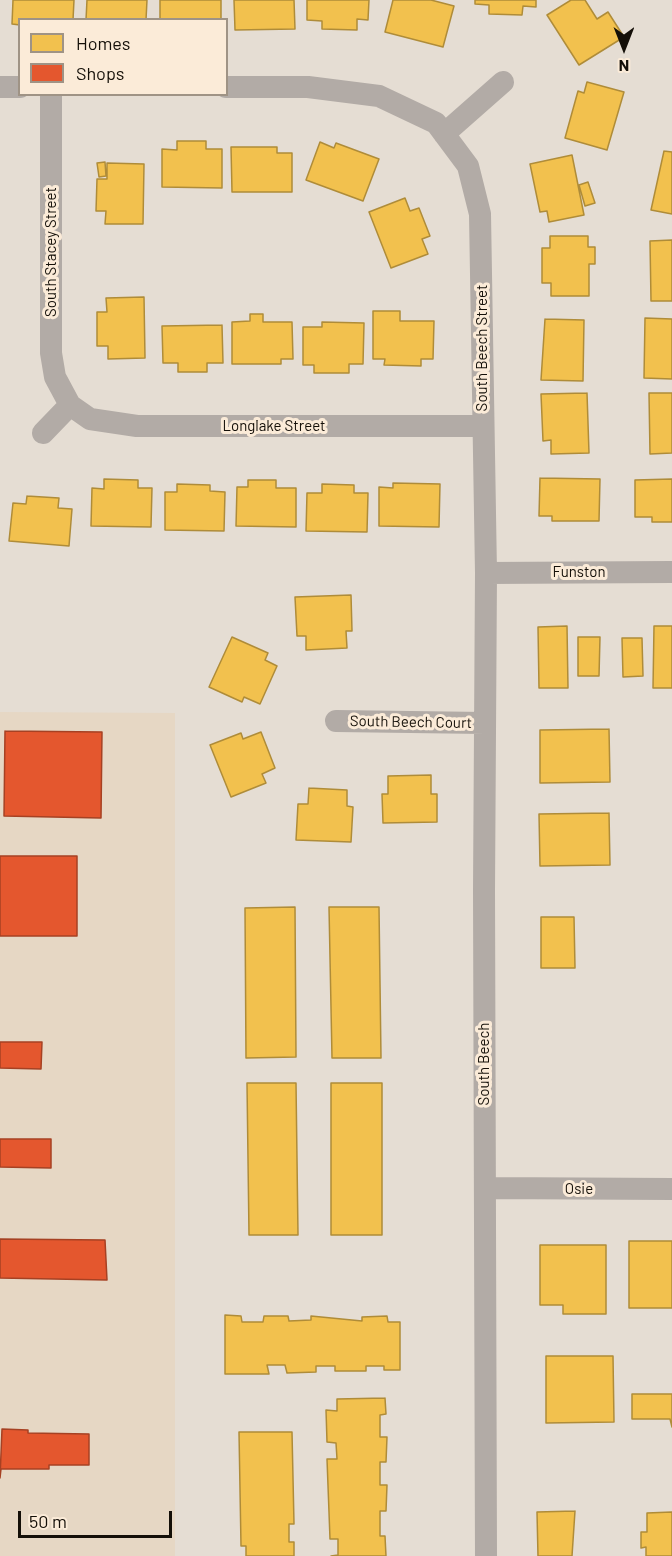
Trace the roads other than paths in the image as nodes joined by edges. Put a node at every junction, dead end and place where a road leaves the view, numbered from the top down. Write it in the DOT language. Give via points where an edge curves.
graph roads {
  1 [pos="503,82"];
  2 [pos="0,87"];
  3 [pos="18,87"];
  4 [pos="228,87"];
  5 [pos="51,96"];
  6 [pos="444,134"];
  7 [pos="70,405"];
  8 [pos="482,426"];
  9 [pos="43,433"];
  10 [pos="672,572"];
  11 [pos="486,573"];
  12 [pos="336,721"];
  13 [pos="485,723"];
  14 [pos="486,1188"];
  15 [pos="672,1189"];
  16 [pos="486,1556"];
  1 -- 6 [label="street"];
  2 -- 3 [label="street"];
  4 -- 6 [label="street, South Beech Street" via="308,87 379,96 436,123"];
  5 -- 7 [label="street, South Stacey Street" via="51,353 55,377"];
  6 -- 8 [label="street, South Beech Street" via="468,166 480,214"];
  7 -- 8 [label="street, Longlake Street" via="90,419 137,426"];
  7 -- 9 [label="street"];
  8 -- 11 [label="street, South Beech Street"];
  10 -- 11 [label="street, Funston"];
  11 -- 13 [label="street, South Beech"];
  12 -- 13 [label="street, South Beech Court"];
  13 -- 14 [label="street, South Beech"];
  14 -- 15 [label="street, Osie"];
  14 -- 16 [label="street, South Beech"];
}
